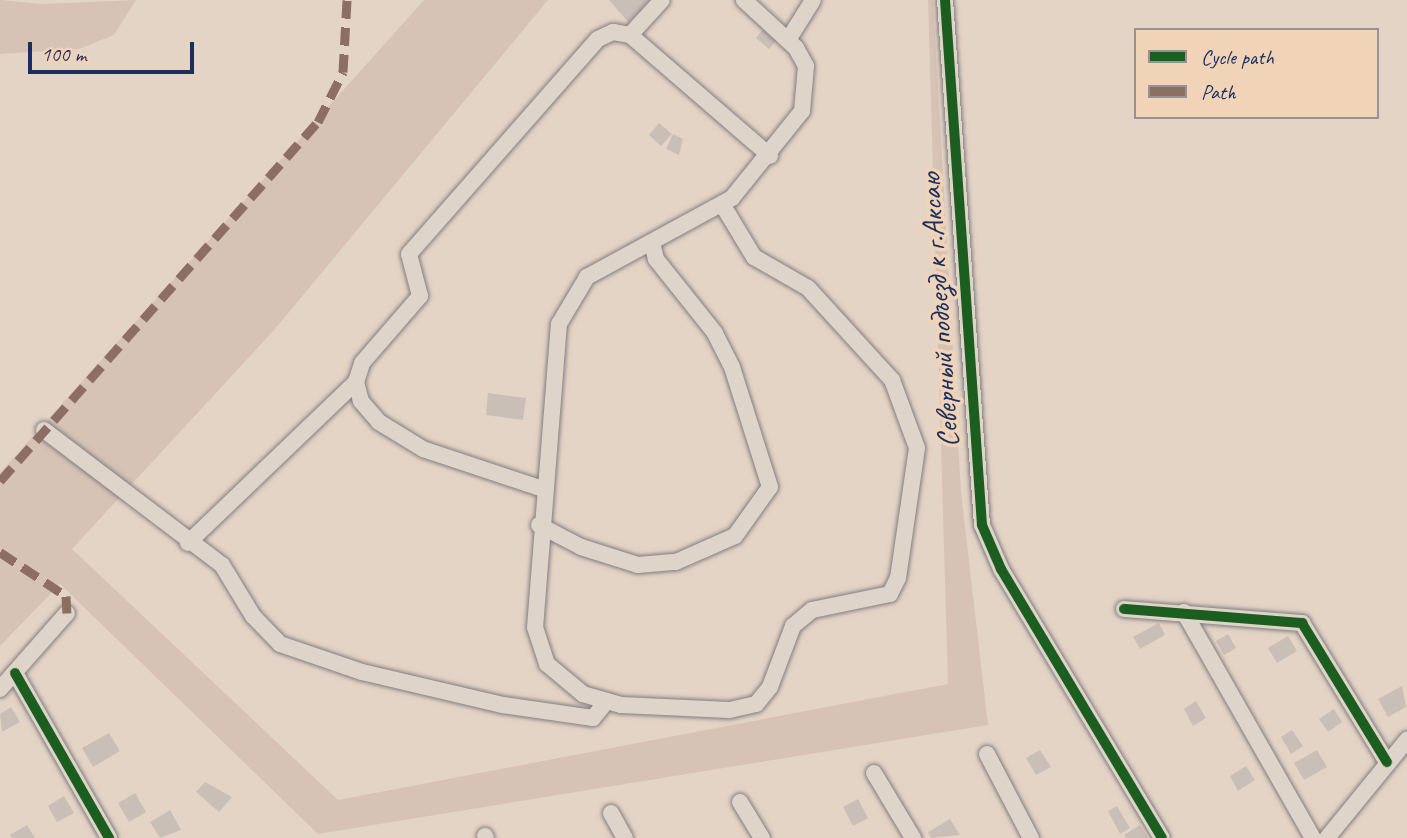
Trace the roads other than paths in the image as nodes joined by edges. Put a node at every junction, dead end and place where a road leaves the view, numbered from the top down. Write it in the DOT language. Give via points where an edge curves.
graph roads {
  1 [pos="662,0"];
  2 [pos="744,0"];
  3 [pos="813,0"];
  4 [pos="945,0"];
  5 [pos="631,36"];
  6 [pos="788,40"];
  7 [pos="770,156"];
  8 [pos="722,204"];
  9 [pos="652,243"];
  10 [pos="356,382"];
  11 [pos="44,430"];
  12 [pos="543,488"];
  13 [pos="539,525"];
  14 [pos="188,543"];
  15 [pos="1124,609"];
  16 [pos="1184,612"];
  17 [pos="67,613"];
  18 [pos="15,673"];
  19 [pos="0,689"];
  20 [pos="607,701"];
  21 [pos="1407,740"];
  22 [pos="987,754"];
  23 [pos="1387,762"];
  24 [pos="874,773"];
  25 [pos="740,802"];
  26 [pos="611,813"];
  27 [pos="110,838"];
  28 [pos="625,838"];
  29 [pos="762,838"];
  30 [pos="913,838"];
  31 [pos="1031,838"];
  32 [pos="1162,838"];
  33 [pos="1314,838"];
  34 [pos="1327,838"];
  1 -- 5 [label="street"];
  2 -- 6 [label="street"];
  3 -- 6 [label="street"];
  4 -- 32 [label="street, Северный подъезд к г.Аксаю" via="976,497 989,544"];
  5 -- 7 [label="street"];
  5 -- 10 [label="street" via="613,32 598,39 408,254 420,296 362,363"];
  6 -- 7 [label="street" via="806,66 807,89 802,111"];
  7 -- 8 [label="street"];
  8 -- 9 [label="street"];
  8 -- 20 [label="street" via="754,257 808,288 892,380 917,448 898,578 890,594 811,610 793,626 770,687 755,704 729,710"];
  9 -- 12 [label="street" via="614,258 571,297 559,324"];
  9 -- 13 [label="street" via="656,259 715,333 732,367 770,487 735,536 676,562 638,565"];
  10 -- 12 [label="street" via="379,422 423,449"];
  10 -- 14 [label="street"];
  11 -- 14 [label="street"];
  12 -- 13 [label="street"];
  13 -- 20 [label="street" via="535,628 547,664 583,694"];
  14 -- 20 [label="street" via="222,565 253,616 280,644 362,672 503,705 593,718"];
  15 -- 16 [label="street"];
  16 -- 23 [label="street" via="1302,623"];
  16 -- 33 [label="street"];
  17 -- 18 [label="street"];
  18 -- 19 [label="street"];
  18 -- 27 [label="street"];
  21 -- 23 [label="street"];
  22 -- 31 [label="street"];
  23 -- 34 [label="street"];
  24 -- 30 [label="street"];
  25 -- 29 [label="street"];
  26 -- 28 [label="street"];
}
